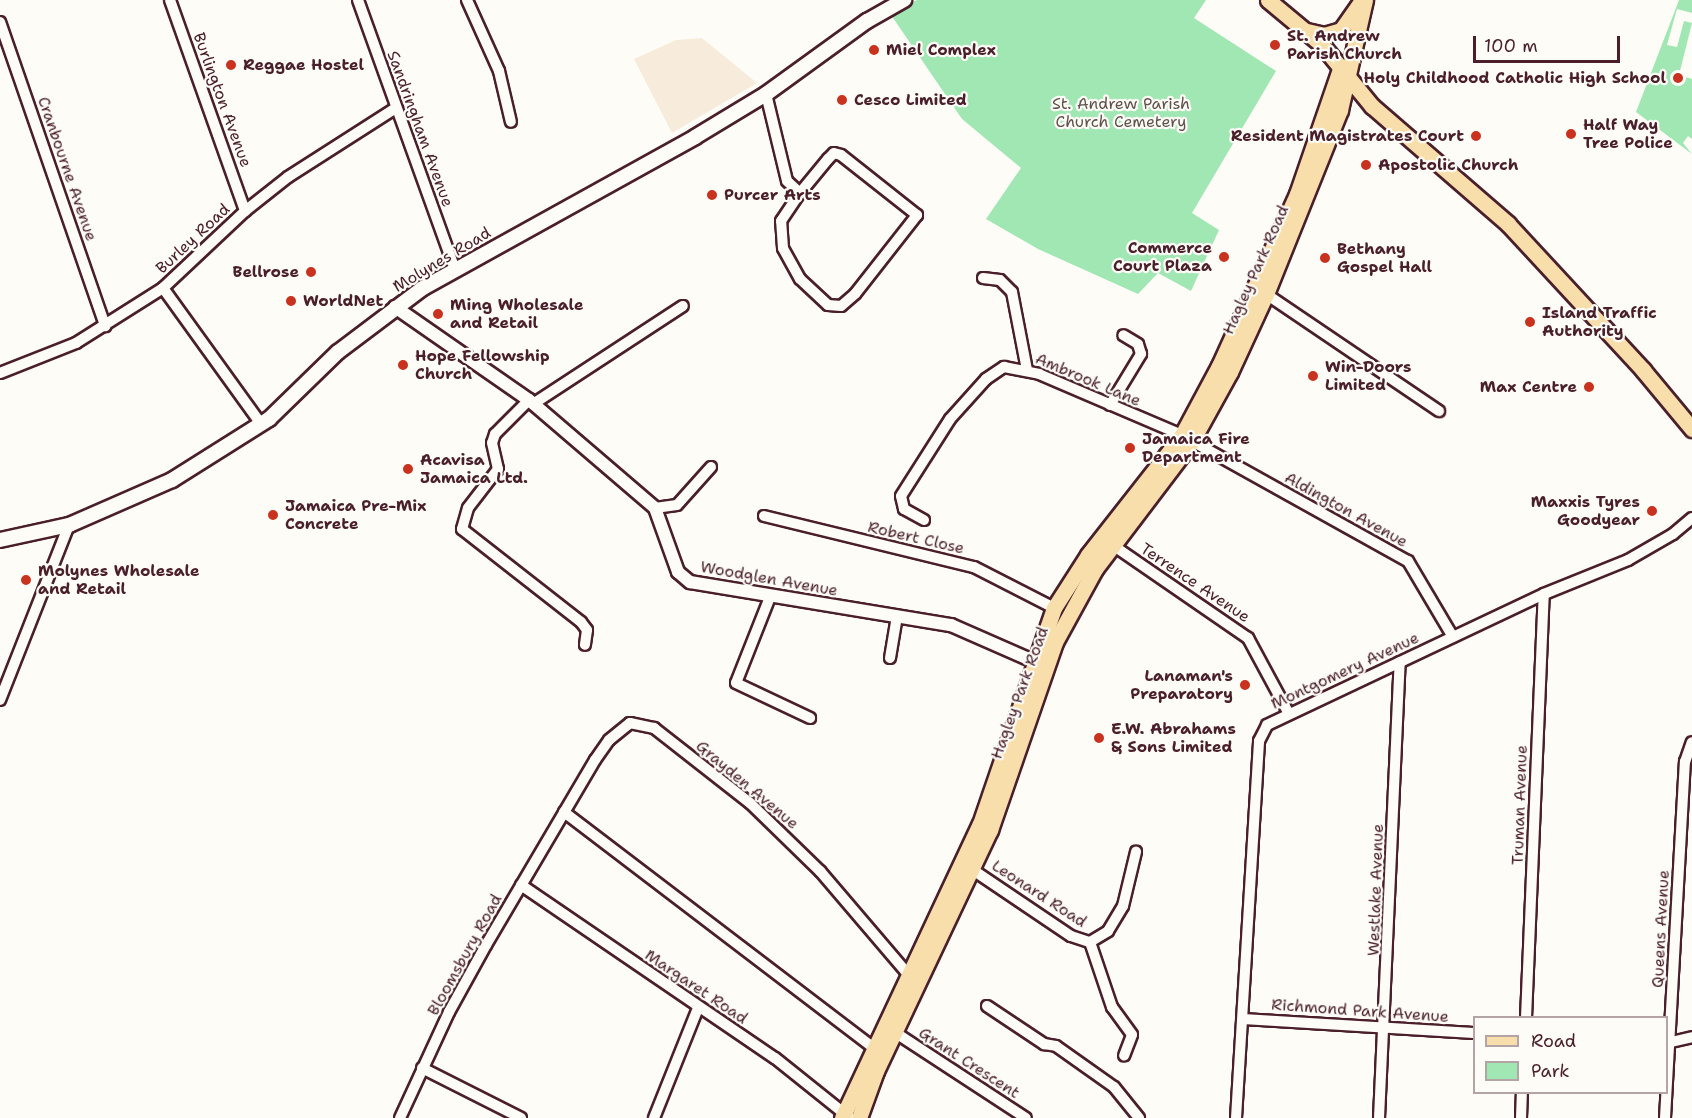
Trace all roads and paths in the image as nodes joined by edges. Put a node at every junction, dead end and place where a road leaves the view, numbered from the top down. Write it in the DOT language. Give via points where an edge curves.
graph roads {
  1 [pos="170,0"];
  2 [pos="358,0"];
  3 [pos="467,0"];
  4 [pos="904,0"];
  5 [pos="1268,0"];
  6 [pos="1363,0"];
  7 [pos="0,22"];
  8 [pos="1307,31"];
  9 [pos="1345,71"];
  10 [pos="766,94"];
  11 [pos="396,108"];
  12 [pos="511,122"];
  13 [pos="800,193"];
  14 [pos="245,211"];
  15 [pos="454,269"];
  16 [pos="983,278"];
  17 [pos="163,288"];
  18 [pos="1266,294"];
  19 [pos="683,306"];
  20 [pos="396,308"];
  21 [pos="105,326"];
  22 [pos="1123,335"];
  23 [pos="1027,370"];
  24 [pos="0,373"];
  25 [pos="531,402"];
  26 [pos="1110,405"];
  27 [pos="1439,411"];
  28 [pos="261,424"];
  29 [pos="1692,429"];
  30 [pos="1187,438"];
  31 [pos="711,467"];
  32 [pos="655,508"];
  33 [pos="764,516"];
  34 [pos="1692,518"];
  35 [pos="924,520"];
  36 [pos="69,525"];
  37 [pos="0,540"];
  38 [pos="1114,546"];
  39 [pos="1544,594"];
  40 [pos="770,597"];
  41 [pos="1054,608"];
  42 [pos="897,616"];
  43 [pos="1453,638"];
  44 [pos="585,645"];
  45 [pos="890,658"];
  46 [pos="1400,662"];
  47 [pos="1039,664"];
  48 [pos="0,700"];
  49 [pos="1288,712"];
  50 [pos="810,718"];
  51 [pos="1692,742"];
  52 [pos="564,812"];
  53 [pos="1136,852"];
  54 [pos="973,870"];
  55 [pos="521,885"];
  56 [pos="1090,942"];
  57 [pos="907,973"];
  58 [pos="987,1006"];
  59 [pos="698,1008"];
  60 [pos="1526,1016"];
  61 [pos="1243,1018"];
  62 [pos="1386,1028"];
  63 [pos="896,1033"];
  64 [pos="1473,1033"];
  65 [pos="1692,1037"];
  66 [pos="1669,1043"];
  67 [pos="872,1047"];
  68 [pos="1124,1056"];
  69 [pos="1668,1062"];
  70 [pos="422,1068"];
  71 [pos="1522,1094"];
  72 [pos="1666,1094"];
  73 [pos="845,1116"];
  74 [pos="400,1118"];
  75 [pos="521,1118"];
  76 [pos="654,1118"];
  77 [pos="859,1118"];
  78 [pos="1026,1118"];
  79 [pos="1139,1118"];
  80 [pos="1236,1118"];
  81 [pos="1379,1118"];
  82 [pos="1521,1118"];
  83 [pos="1665,1118"];
  1 -- 14 [label="street, Burlington Avenue"];
  2 -- 11 [label="street, Sandringham Avenue"];
  3 -- 12 [label="street" via="498,70"];
  4 -- 10 [label="main road, Molynes Road" via="867,21"];
  5 -- 8 [label="main road"];
  6 -- 8 [label="main road" via="1341,30 1324,34"];
  6 -- 9 [label="main road, Hagley Park Road"];
  7 -- 21 [label="street, Cranbourne Avenue"];
  8 -- 9 [label="main road"];
  9 -- 18 [label="main road, Hagley Park Road" via="1317,173"];
  9 -- 29 [label="main road" via="1372,106 1516,232 1643,369"];
  9 -- 30 [label="main road, Hagley Park Road" via="1297,194"];
  10 -- 13 [label="street" via="784,175"];
  10 -- 15 [label="main road, Molynes Road"];
  11 -- 14 [label="street, Burley Road" via="332,147"];
  11 -- 15 [label="street, Sandringham Avenue"];
  13 -- 13 [label="street" via="781,220 783,248 800,279 828,305 841,306 855,294 917,215 841,154 834,153"];
  14 -- 17 [label="street, Burley Road"];
  15 -- 20 [label="main road, Molynes Road"];
  16 -- 23 [label="street" via="1000,280 1012,292"];
  17 -- 21 [label="street, Burley Road"];
  17 -- 28 [label="street"];
  18 -- 27 [label="street"];
  18 -- 30 [label="main road, Hagley Park Road" via="1230,372"];
  19 -- 25 [label="street"];
  20 -- 25 [label="street"];
  20 -- 28 [label="main road, Molynes Road" via="338,352"];
  21 -- 24 [label="street, Burley Road" via="44,357"];
  22 -- 26 [label="street" via="1138,344 1141,354"];
  23 -- 26 [label="street, Ambrook Lane"];
  23 -- 35 [label="street, Ambrook Lane" via="1011,366 995,372 933,443 900,501 904,509"];
  25 -- 32 [label="street"];
  25 -- 44 [label="street" via="495,434 492,443 498,469 468,508 462,529 581,622 587,630"];
  26 -- 30 [label="street, Ambrook Lane"];
  28 -- 36 [label="main road, Molynes Road" via="172,480"];
  30 -- 38 [label="main road, Hagley Park Road"];
  30 -- 41 [label="main road, Hagley Park Road" via="1088,555"];
  30 -- 43 [label="street, Aldington Avenue" via="1408,561"];
  31 -- 32 [label="street" via="677,505"];
  32 -- 40 [label="street, Woodglen Avenue" via="675,565 684,578 699,586"];
  33 -- 41 [label="street, Robert Close" via="974,567"];
  34 -- 39 [label="street, Montgomery Avenue" via="1652,548"];
  36 -- 37 [label="main road, Molynes Road"];
  36 -- 48 [label="street"];
  38 -- 47 [label="main road, Hagley Park Road"];
  38 -- 49 [label="street, Terrence Avenue" via="1248,638"];
  39 -- 43 [label="street, Montgomery Avenue"];
  39 -- 60 [label="street, Truman Avenue"];
  40 -- 42 [label="street, Woodglen Avenue"];
  40 -- 50 [label="street" via="736,683"];
  41 -- 47 [label="main road, Hagley Park Road"];
  42 -- 45 [label="street"];
  42 -- 47 [label="street, Woodglen Avenue" via="951,625"];
  43 -- 46 [label="street, Montgomery Avenue"];
  46 -- 49 [label="street, Montgomery Avenue"];
  46 -- 62 [label="street, Westlake Avenue"];
  47 -- 54 [label="main road, Hagley Park Road"];
  47 -- 57 [label="main road, Hagley Park Road" via="980,824"];
  49 -- 61 [label="street, Montgomery Avenue" via="1267,725 1259,741"];
  51 -- 66 [label="street, Queens Avenue" via="1685,762"];
  52 -- 55 [label="street, Bloomsbury Road"];
  52 -- 57 [label="street, Grayden Avenue" via="609,740 630,723 643,723 750,803 787,837"];
  52 -- 67 [label="street"];
  53 -- 56 [label="street, Leonard Road" via="1123,906 1108,931"];
  54 -- 56 [label="street, Leonard Road" via="1071,936"];
  54 -- 63 [label="main road, Hagley Park Road"];
  55 -- 59 [label="street, Margaret Road"];
  55 -- 70 [label="street, Bloomsbury Road"];
  56 -- 68 [label="street" via="1112,1007 1132,1037"];
  57 -- 67 [label="main road, Hagley Park Road"];
  58 -- 79 [label="street" via="1044,1044 1056,1046 1114,1087"];
  59 -- 73 [label="street, Margaret Road" via="775,1058"];
  59 -- 76 [label="street"];
  61 -- 62 [label="street, Richmond Park Avenue"];
  61 -- 80 [label="street, Montgomery Avenue"];
  62 -- 64 [label="street, Richmond Park Avenue"];
  62 -- 81 [label="street, Westlake Avenue"];
  63 -- 77 [label="main road, Hagley Park Road" via="876,1071"];
  63 -- 78 [label="street, Grant Crescent"];
  65 -- 66 [label="street"];
  66 -- 69 [label="street, Queens Avenue"];
  67 -- 73 [label="main road, Hagley Park Road"];
  70 -- 74 [label="street, Bloomsbury Road"];
  70 -- 75 [label="street"];
  71 -- 82 [label="street"];
  72 -- 83 [label="street, Queens Avenue"];
}
